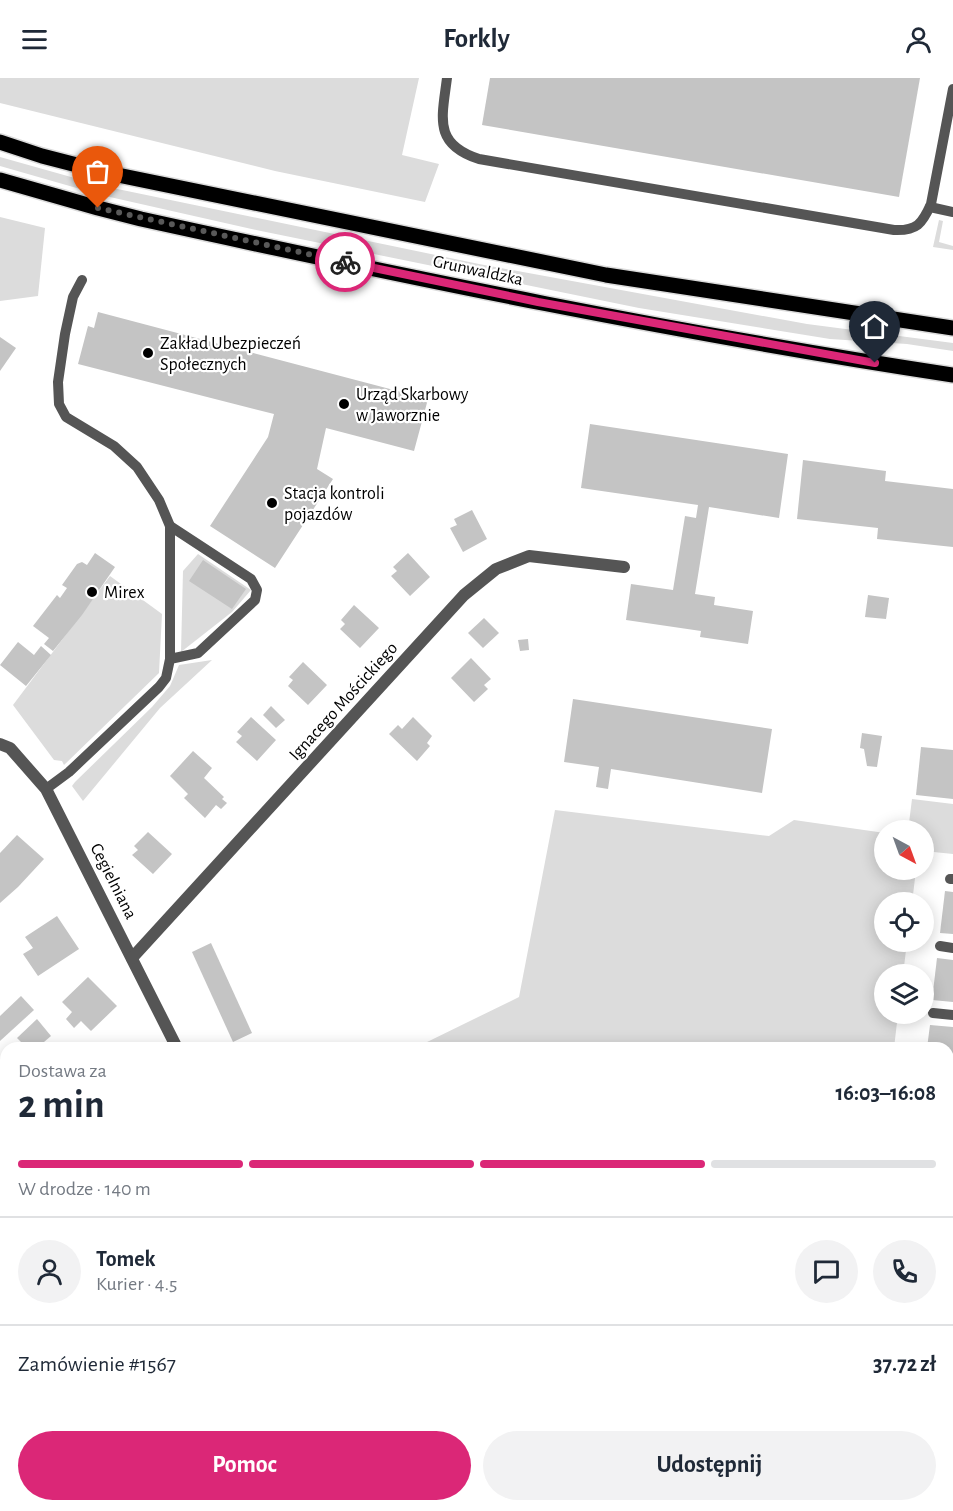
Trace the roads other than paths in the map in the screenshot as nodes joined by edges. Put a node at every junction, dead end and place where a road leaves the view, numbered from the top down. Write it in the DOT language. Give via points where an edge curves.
graph roads {
  1 [pos="447,78"];
  2 [pos="953,89"];
  3 [pos="0,142"];
  4 [pos="948,145"];
  5 [pos="0,180"];
  6 [pos="930,207"];
  7 [pos="953,212"];
  8 [pos="82,280"];
  9 [pos="953,328"];
  10 [pos="953,375"];
  11 [pos="170,526"];
  12 [pos="624,567"];
  13 [pos="170,659"];
  14 [pos="0,744"];
  15 [pos="46,789"];
  16 [pos="940,946"];
  17 [pos="953,948"];
  18 [pos="132,958"];
  19 [pos="934,1013"];
  20 [pos="953,1015"];
  21 [pos="174,1042"];
  1 -- 6 [label="lane" via="442,128 448,142 479,159 894,230 909,230 924,220"];
  2 -- 4 [label="lane"];
  3 -- 9 [label="main road, Grunwaldzka" via="108,173 565,267"];
  4 -- 6 [label="lane"];
  5 -- 10 [label="main road, Grunwaldzka" via="141,219 479,290 813,353"];
  6 -- 7 [label="lane"];
  8 -- 11 [label="lane" via="73,297 65,334 59,404 66,417 114,446 137,467 159,500"];
  11 -- 13 [label="lane"];
  11 -- 13 [label="lane" via="251,579 257,590 255,600 198,653"];
  12 -- 18 [label="street, Ignacego Mościckiego" via="528,556 496,569 464,594"];
  13 -- 15 [label="lane" via="166,678 149,698"];
  14 -- 15 [label="street, Cegielniana" via="10,748"];
  15 -- 18 [label="street, Cegielniana"];
  16 -- 17 [label="lane"];
  18 -- 21 [label="street, Cegielniana"];
  19 -- 20 [label="lane"];
}
